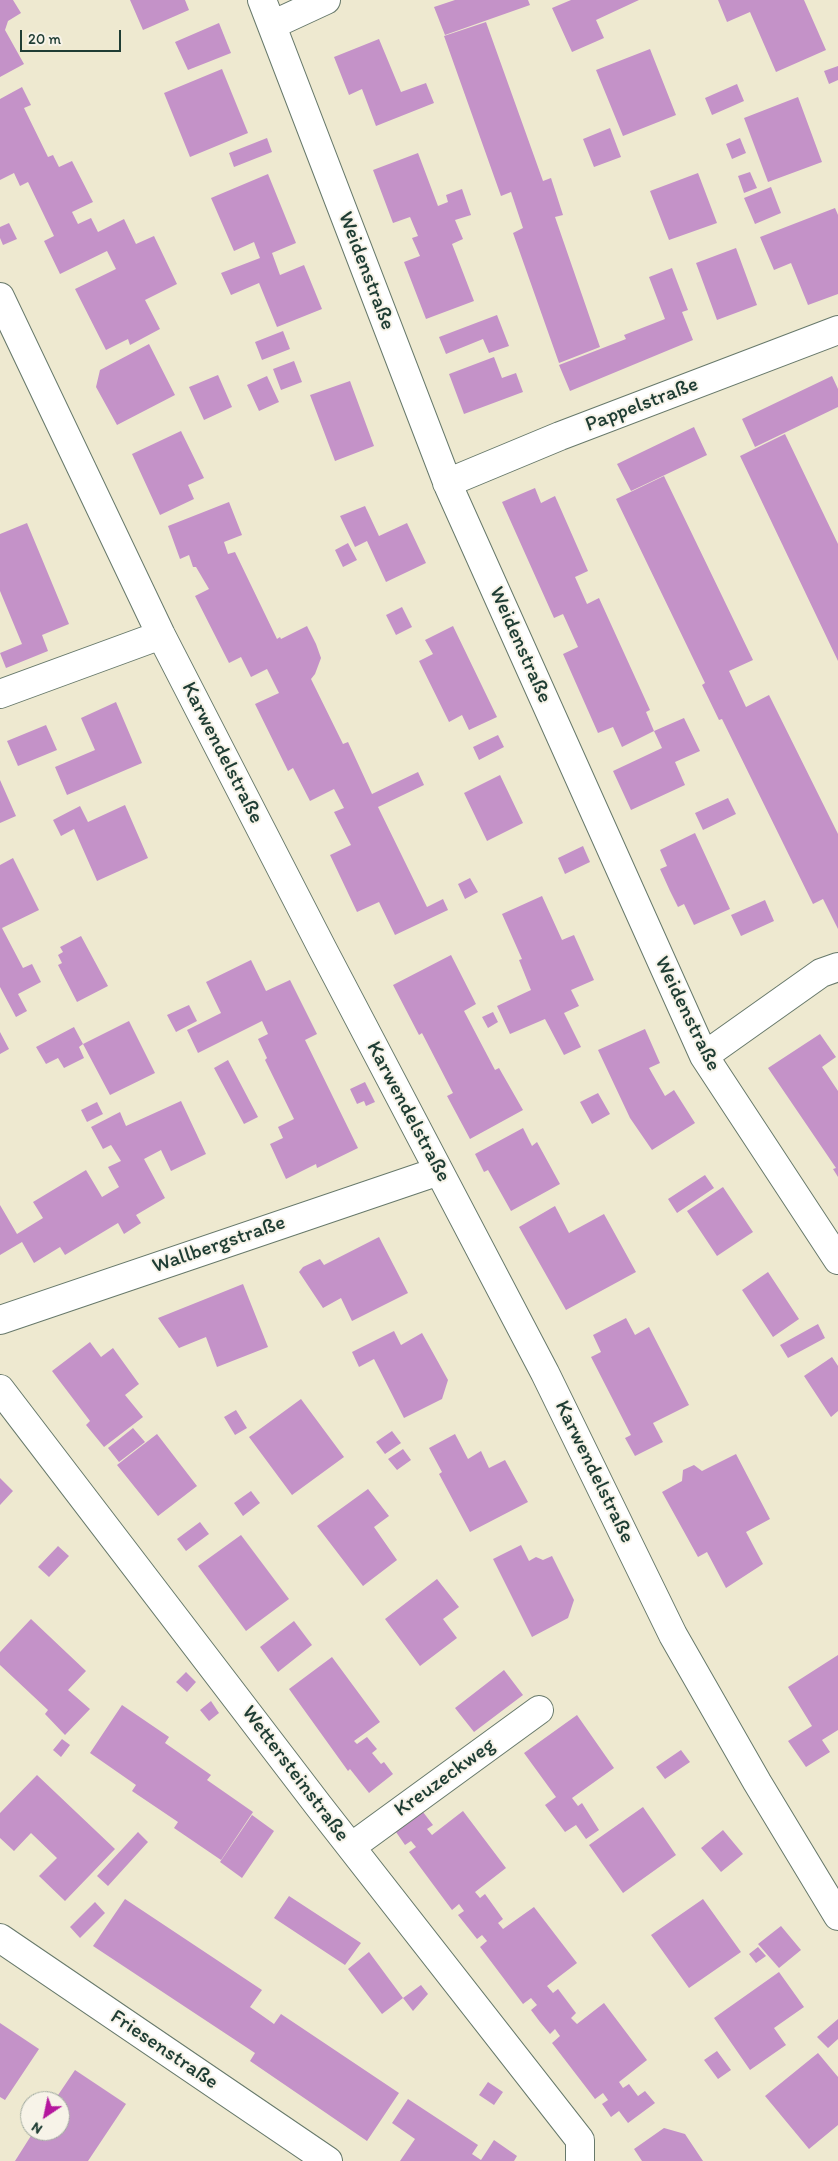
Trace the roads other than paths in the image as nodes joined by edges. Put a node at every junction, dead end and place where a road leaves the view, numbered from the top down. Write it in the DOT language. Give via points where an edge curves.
graph roads {
  1 [pos="262,0"];
  2 [pos="326,0"];
  3 [pos="272,25"];
  4 [pos="0,297"];
  5 [pos="838,330"];
  6 [pos="447,483"];
  7 [pos="161,635"];
  8 [pos="0,694"];
  9 [pos="838,967"];
  10 [pos="704,1056"];
  11 [pos="439,1171"];
  12 [pos="838,1260"];
  13 [pos="0,1320"];
  14 [pos="0,1389"];
  15 [pos="539,1710"];
  16 [pos="351,1847"];
  17 [pos="838,1916"];
  18 [pos="0,1938"];
  19 [pos="328,2161"];
  20 [pos="580,2161"];
  1 -- 3 [label="street, Weidenstraße"];
  2 -- 3 [label="street"];
  3 -- 6 [label="street, Weidenstraße"];
  4 -- 7 [label="street, Karwendelstraße"];
  5 -- 6 [label="street, Pappelstraße" via="560,436"];
  6 -- 10 [label="street, Weidenstraße"];
  7 -- 8 [label="street"];
  7 -- 11 [label="street, Karwendelstraße"];
  9 -- 10 [label="street" via="821,973"];
  10 -- 12 [label="street, Weidenstraße"];
  11 -- 13 [label="street, Wallbergstraße"];
  11 -- 17 [label="street, Karwendelstraße" via="545,1373 674,1635 756,1782"];
  14 -- 16 [label="street, Wettersteinstraße"];
  15 -- 16 [label="street, Kreuzeckweg"];
  16 -- 20 [label="street, Wettersteinstraße" via="580,2140"];
  18 -- 19 [label="street, Friesenstraße"];
}
